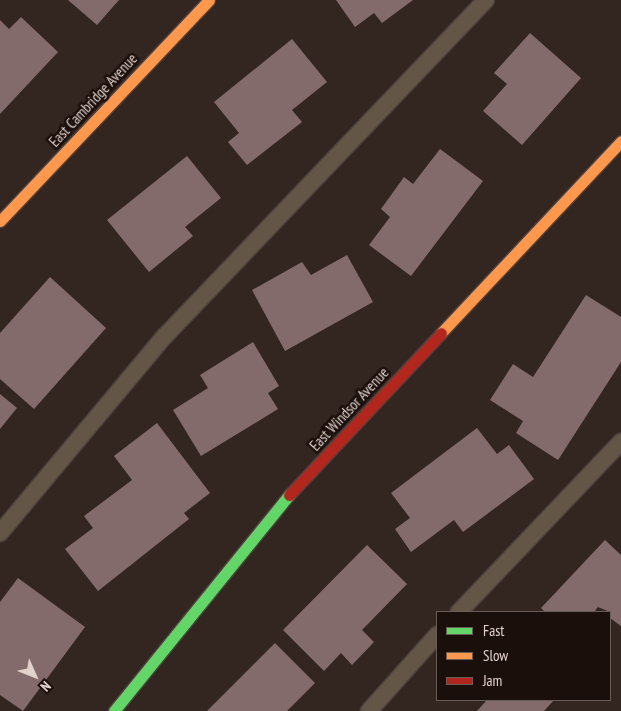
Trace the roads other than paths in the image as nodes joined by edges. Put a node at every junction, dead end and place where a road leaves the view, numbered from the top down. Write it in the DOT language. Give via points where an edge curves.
graph roads {
  1 [pos="209,0"];
  2 [pos="486,0"];
  3 [pos="621,141"];
  4 [pos="0,221"];
  5 [pos="621,442"];
  6 [pos="0,533"];
  7 [pos="460,611"];
  8 [pos="436,637"];
  9 [pos="114,711"];
  10 [pos="369,711"];
  1 -- 4 [label="street, East Cambridge Avenue"];
  2 -- 6 [label="lane" via="164,338"];
  3 -- 9 [label="street, East Windsor Avenue" via="270,515"];
  5 -- 7 [label="lane"];
  8 -- 10 [label="lane"];
}
